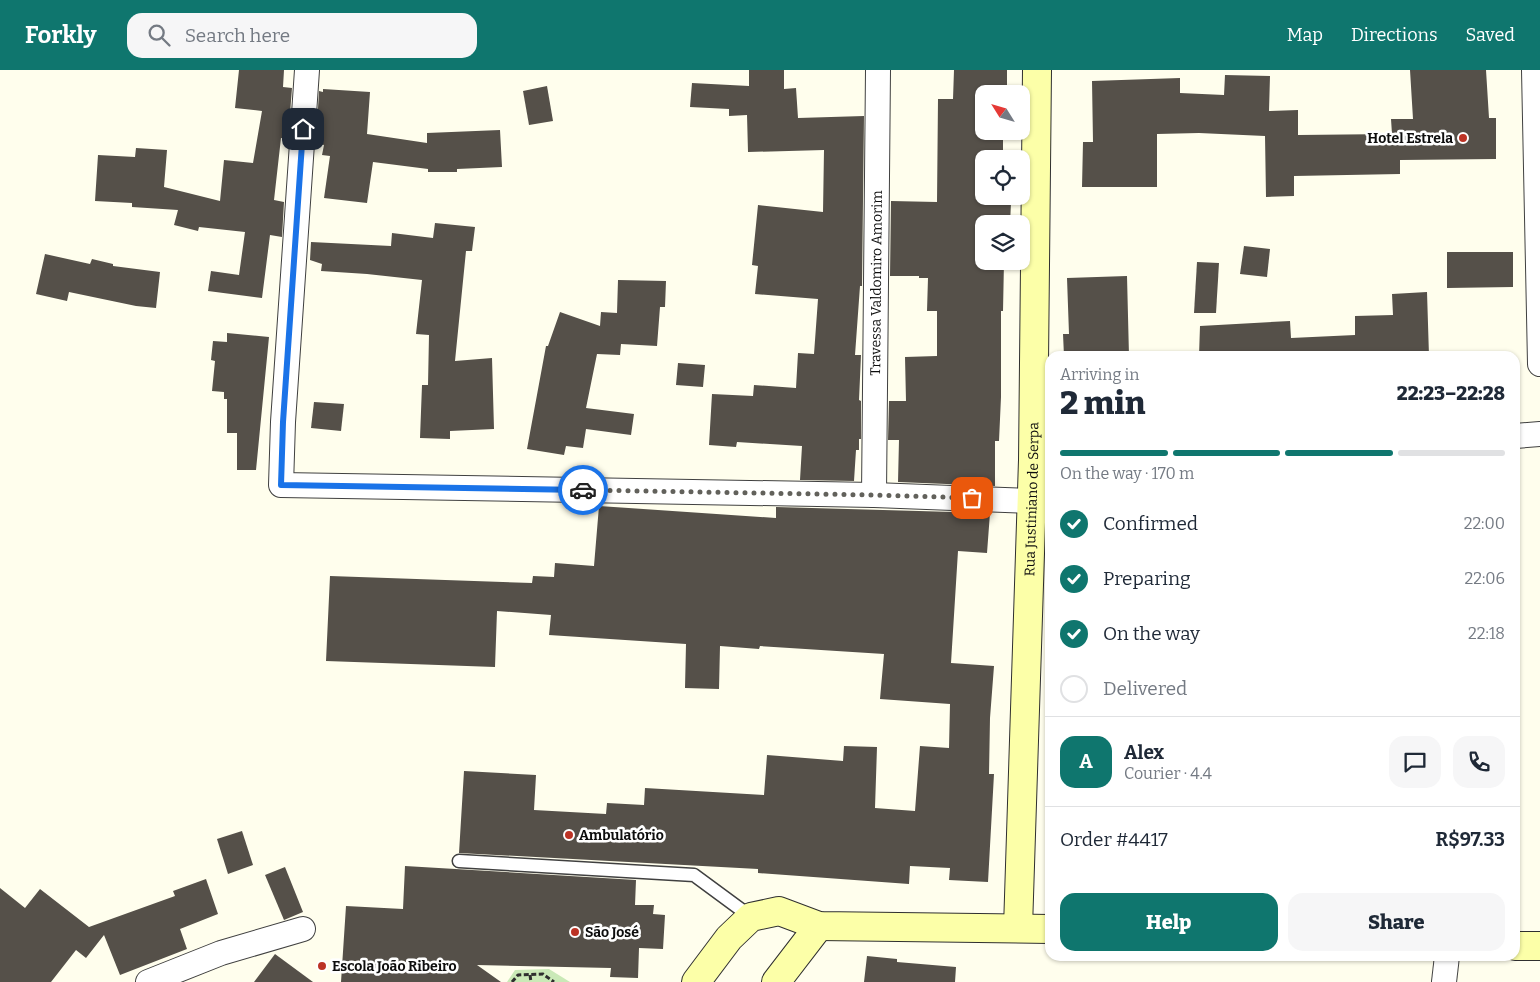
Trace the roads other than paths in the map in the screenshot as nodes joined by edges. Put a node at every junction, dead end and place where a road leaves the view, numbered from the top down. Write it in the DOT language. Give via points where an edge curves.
graph roads {
  1 [pos="307,70"];
  2 [pos="878,70"];
  3 [pos="1037,70"];
  4 [pos="1534,70"];
  5 [pos="1540,364"];
  6 [pos="1540,434"];
  7 [pos="1520,436"];
  8 [pos="1042,460"];
  9 [pos="874,495"];
  10 [pos="1032,501"];
  11 [pos="459,861"];
  12 [pos="751,918"];
  13 [pos="819,926"];
  14 [pos="1018,928"];
  15 [pos="303,929"];
  16 [pos="1045,929"];
  17 [pos="1520,946"];
  18 [pos="1540,946"];
  19 [pos="1446,961"];
  20 [pos="148,982"];
  21 [pos="696,982"];
  22 [pos="776,982"];
  23 [pos="1444,982"];
  1 -- 9 [label="street" via="281,485"];
  2 -- 9 [label="street, Travessa Valdomiro Amorim"];
  3 -- 8 [label="main road, Rua Justiniano de Serpa"];
  4 -- 5 [label="street"];
  6 -- 7 [label="street"];
  8 -- 10 [label="main road, Rua Justiniano de Serpa"];
  9 -- 10 [label="street"];
  10 -- 14 [label="main road, Rua Justiniano de Serpa"];
  11 -- 12 [label="lane" via="694,875"];
  12 -- 13 [label="main road" via="779,910"];
  12 -- 21 [label="main road" via="729,938"];
  13 -- 14 [label="main road"];
  13 -- 22 [label="main road"];
  14 -- 16 [label="main road"];
  15 -- 20 [label="street" via="221,953"];
  17 -- 18 [label="main road"];
  19 -- 23 [label="street"];
}
